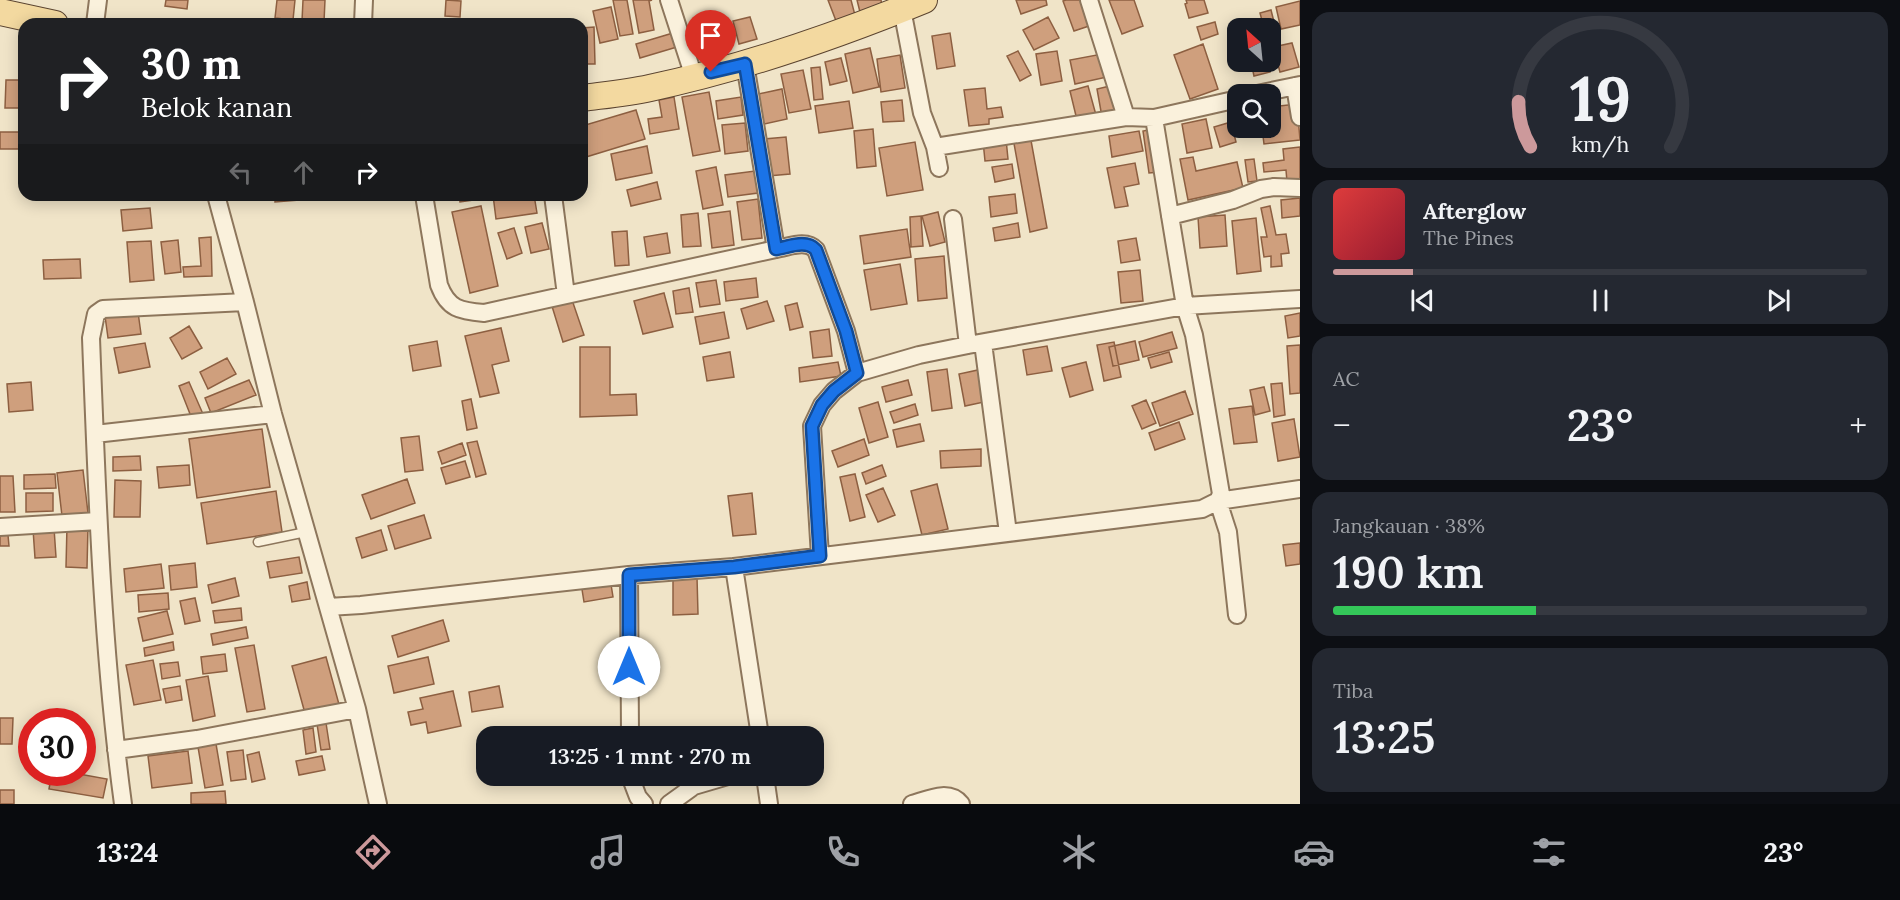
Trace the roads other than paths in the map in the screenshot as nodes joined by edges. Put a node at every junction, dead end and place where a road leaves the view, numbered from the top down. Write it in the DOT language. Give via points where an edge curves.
graph roads {
  1 [pos="98,0"];
  2 [pos="364,0"];
  3 [pos="669,0"];
  4 [pos="1089,0"];
  5 [pos="913,5"];
  6 [pos="0,12"];
  7 [pos="28,18"];
  8 [pos="95,18"];
  9 [pos="363,18"];
  10 [pos="745,64"];
  11 [pos="694,77"];
  12 [pos="1298,86"];
  13 [pos="1281,89"];
  14 [pos="588,97"];
  15 [pos="1227,101"];
  16 [pos="1126,117"];
  17 [pos="1300,117"];
  18 [pos="1154,118"];
  19 [pos="935,147"];
  20 [pos="939,168"];
  21 [pos="1300,188"];
  22 [pos="217,201"];
  23 [pos="425,201"];
  24 [pos="554,201"];
  25 [pos="1170,216"];
  26 [pos="953,219"];
  27 [pos="776,249"];
  28 [pos="566,295"];
  29 [pos="1300,299"];
  30 [pos="245,302"];
  31 [pos="1185,306"];
  32 [pos="975,344"];
  33 [pos="857,373"];
  34 [pos="273,414"];
  35 [pos="95,434"];
  36 [pos="1300,489"];
  37 [pos="1218,501"];
  38 [pos="98,521"];
  39 [pos="0,527"];
  40 [pos="306,532"];
  41 [pos="1008,533"];
  42 [pos="258,542"];
  43 [pos="820,556"];
  44 [pos="734,567"];
  45 [pos="629,575"];
  46 [pos="328,607"];
  47 [pos="1237,615"];
  48 [pos="357,709"];
  49 [pos="630,726"];
  50 [pos="758,726"];
  51 [pos="116,750"];
  52 [pos="634,786"];
  53 [pos="694,786"];
  54 [pos="767,786"];
  55 [pos="123,804"];
  56 [pos="378,804"];
  57 [pos="644,804"];
  58 [pos="669,804"];
  59 [pos="770,804"];
  60 [pos="912,804"];
  61 [pos="961,804"];
  1 -- 8 [label="street"];
  2 -- 9 [label="street"];
  3 -- 11 [label="street"];
  4 -- 16 [label="street"];
  5 -- 10 [label="main road"];
  5 -- 19 [label="street" via="922,113"];
  6 -- 7 [label="main road"];
  10 -- 11 [label="main road"];
  10 -- 27 [label="street"];
  11 -- 14 [label="main road"];
  12 -- 13 [label="street"];
  12 -- 17 [label="street"];
  15 -- 18 [label="street"];
  16 -- 18 [label="street"];
  16 -- 19 [label="street"];
  18 -- 25 [label="street"];
  19 -- 20 [label="street"];
  21 -- 25 [label="street" via="1261,189"];
  22 -- 30 [label="street"];
  23 -- 28 [label="street" via="439,285 453,307 484,312"];
  24 -- 28 [label="street"];
  25 -- 31 [label="street"];
  26 -- 32 [label="street"];
  27 -- 28 [label="street"];
  27 -- 33 [label="street" via="805,243 816,250"];
  29 -- 31 [label="street"];
  30 -- 34 [label="street"];
  30 -- 35 [label="street" via="114,308 96,314 91,338"];
  31 -- 32 [label="street"];
  31 -- 37 [label="street" via="1194,334 1215,453 1221,494"];
  32 -- 33 [label="street"];
  32 -- 41 [label="street"];
  33 -- 43 [label="street" via="822,405 812,426"];
  34 -- 35 [label="street"];
  34 -- 40 [label="street"];
  35 -- 38 [label="street"];
  36 -- 37 [label="street"];
  37 -- 41 [label="street" via="1202,509"];
  37 -- 47 [label="street" via="1228,532"];
  38 -- 39 [label="street"];
  38 -- 51 [label="street"];
  40 -- 42 [label="lane"];
  40 -- 46 [label="street"];
  41 -- 43 [label="street"];
  43 -- 44 [label="street"];
  44 -- 45 [label="street"];
  44 -- 50 [label="street"];
  45 -- 46 [label="street"];
  45 -- 49 [label="street"];
  46 -- 48 [label="street"];
  48 -- 51 [label="street"];
  48 -- 56 [label="street"];
  51 -- 55 [label="street"];
  52 -- 57 [label="street"];
  53 -- 58 [label="street"];
  54 -- 59 [label="street"];
  60 -- 61 [label="street" via="944,795"];
}
